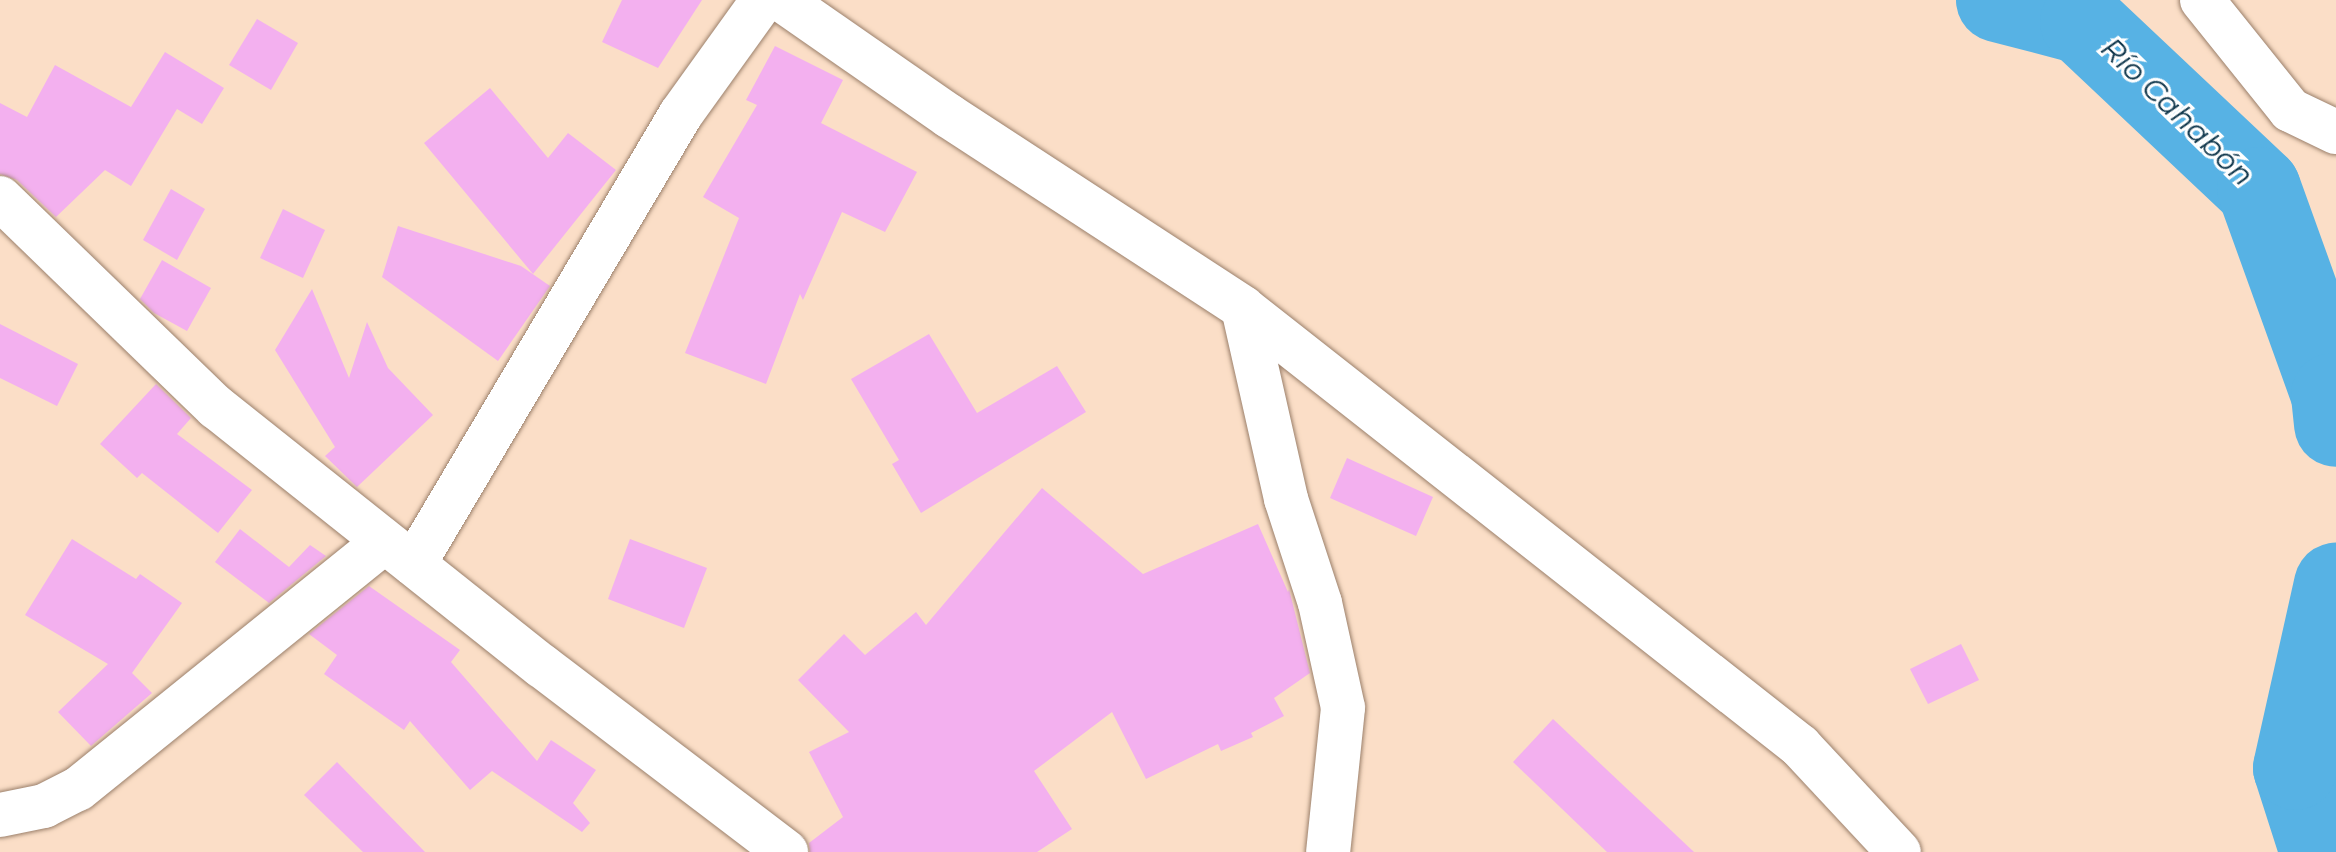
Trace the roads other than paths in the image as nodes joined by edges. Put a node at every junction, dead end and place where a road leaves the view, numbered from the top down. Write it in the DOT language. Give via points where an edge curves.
graph roads {
  1 [pos="763,0"];
  2 [pos="782,0"];
  3 [pos="2202,0"];
  4 [pos="2336,132"];
  5 [pos="0,198"];
  6 [pos="1243,308"];
  7 [pos="399,553"];
  8 [pos="0,815"];
  9 [pos="786,852"];
  10 [pos="1328,852"];
  11 [pos="1899,852"];
  1 -- 7 [label="street" via="681,114"];
  2 -- 6 [label="street"];
  3 -- 4 [label="street" via="2290,110"];
  5 -- 7 [label="street" via="216,407"];
  6 -- 10 [label="street" via="1286,499 1320,603 1343,708"];
  6 -- 11 [label="street" via="1800,746"];
  7 -- 8 [label="street" via="78,789 44,806"];
  7 -- 9 [label="street"];
}
